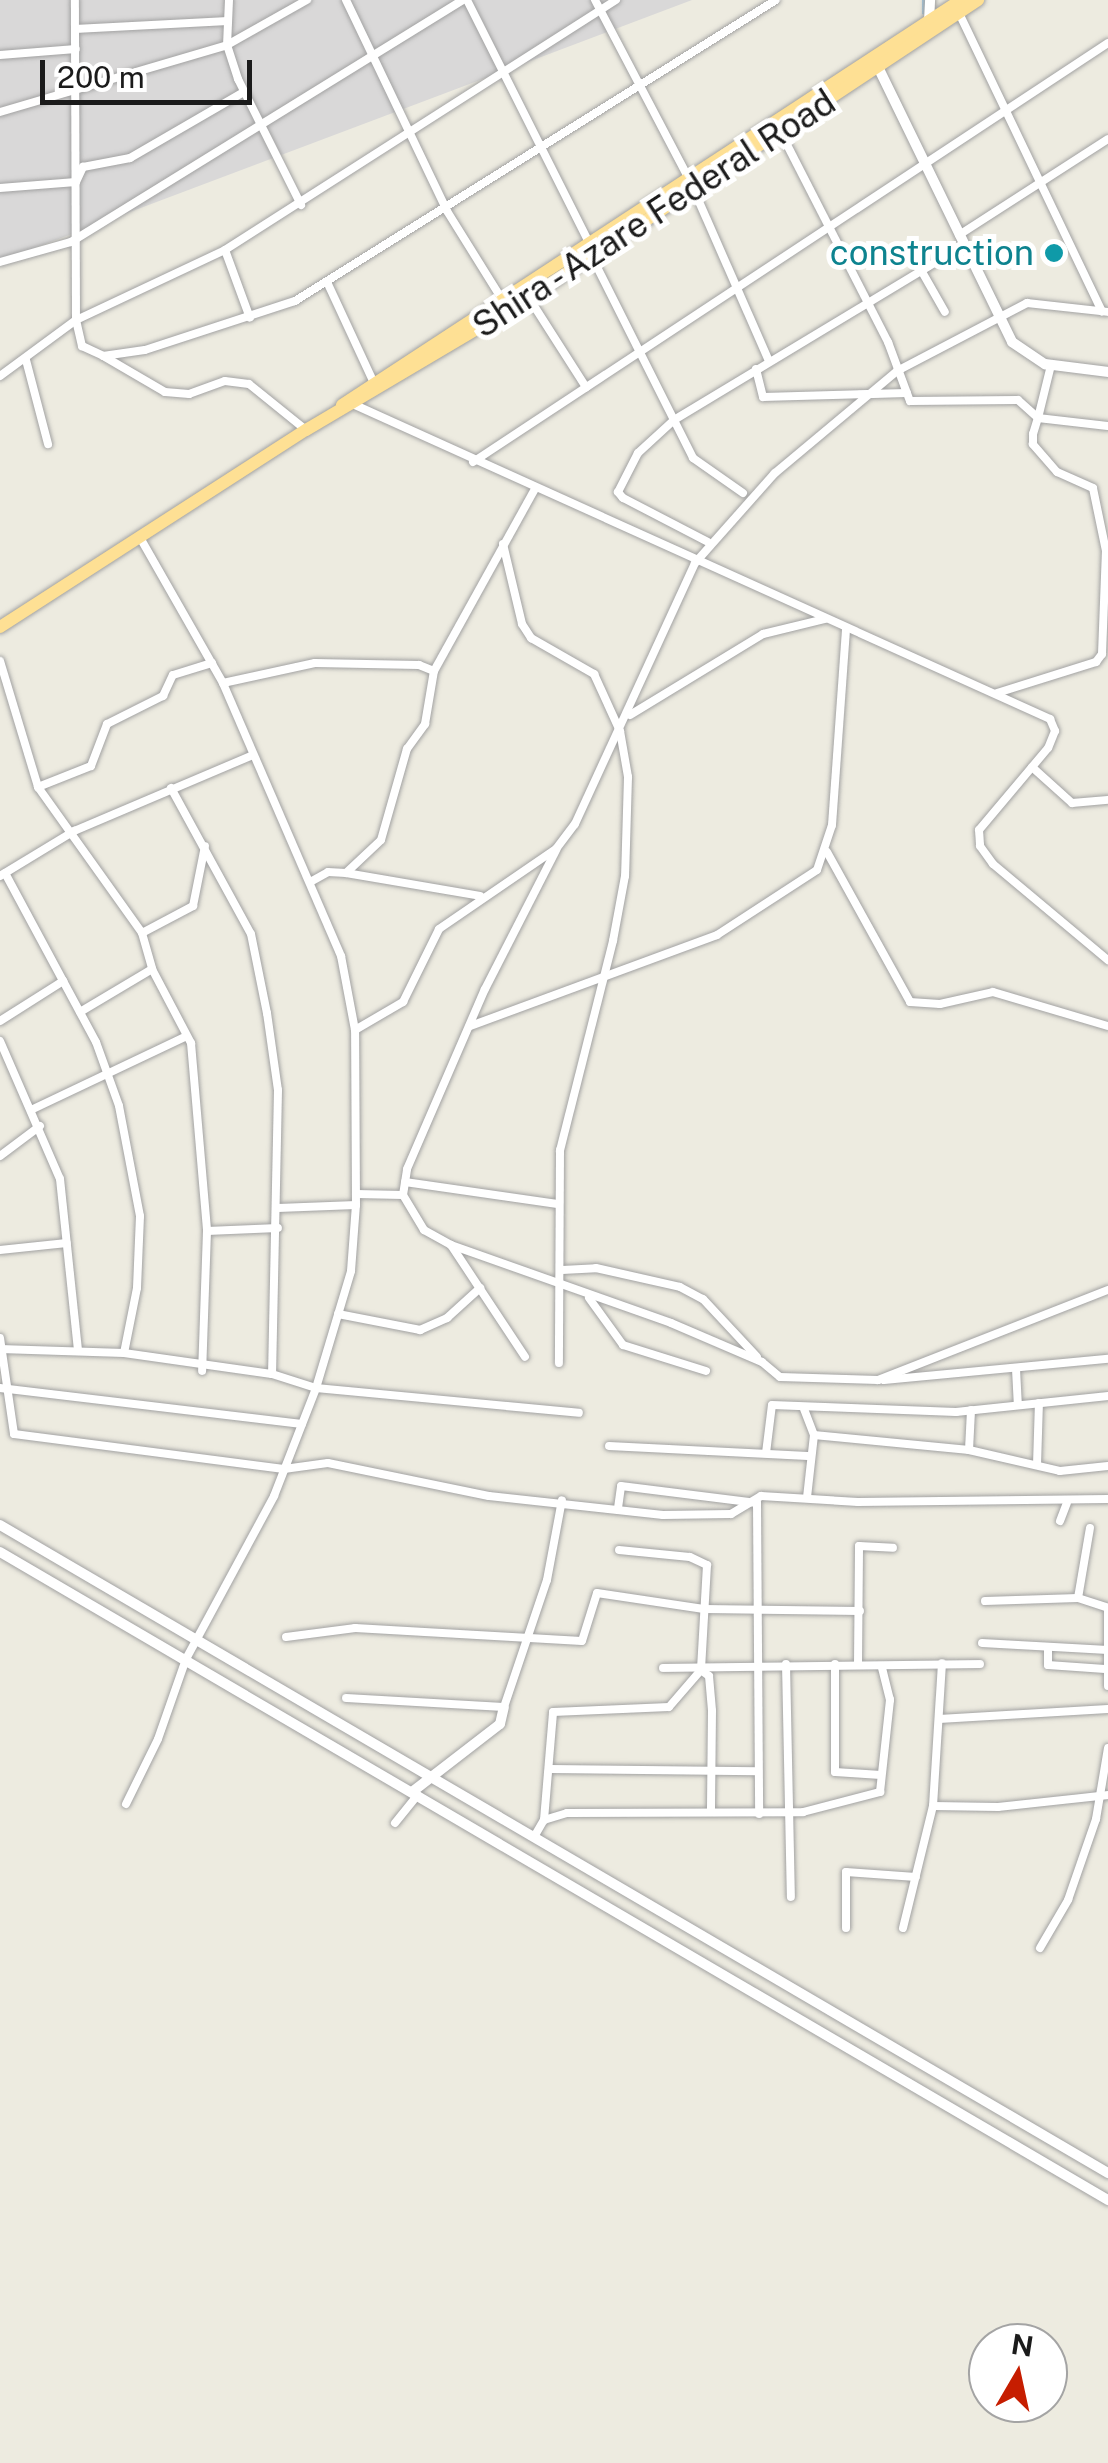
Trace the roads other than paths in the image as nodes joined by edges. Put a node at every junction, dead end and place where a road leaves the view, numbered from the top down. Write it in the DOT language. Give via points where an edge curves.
graph roads {
  1 [pos="75,0"];
  2 [pos="229,0"];
  3 [pos="307,0"];
  4 [pos="346,0"];
  5 [pos="465,0"];
  6 [pos="595,0"];
  7 [pos="616,0"];
  8 [pos="776,0"];
  9 [pos="930,0"];
  10 [pos="942,0"];
  11 [pos="978,0"];
  12 [pos="960,5"];
  13 [pos="600,10"];
  14 [pos="228,21"];
  15 [pos="929,21"];
  16 [pos="75,29"];
  17 [pos="1108,43"];
  18 [pos="227,45"];
  19 [pos="76,49"];
  20 [pos="0,55"];
  21 [pos="371,58"];
  22 [pos="878,67"];
  23 [pos="503,71"];
  24 [pos="637,85"];
  25 [pos="76,92"];
  26 [pos="244,92"];
  27 [pos="0,112"];
  28 [pos="1006,113"];
  29 [pos="262,127"];
  30 [pos="781,132"];
  31 [pos="408,133"];
  32 [pos="1108,139"];
  33 [pos="542,150"];
  34 [pos="924,162"];
  35 [pos="76,182"];
  36 [pos="1040,182"];
  37 [pos="691,186"];
  38 [pos="0,188"];
  39 [pos="301,205"];
  40 [pos="445,207"];
  41 [pos="831,224"];
  42 [pos="78,236"];
  43 [pos="962,240"];
  44 [pos="226,250"];
  45 [pos="591,251"];
  46 [pos="0,262"];
  47 [pos="921,270"];
  48 [pos="328,284"];
  49 [pos="734,289"];
  50 [pos="529,298"];
  51 [pos="503,300"];
  52 [pos="866,304"];
  53 [pos="945,312"];
  54 [pos="1105,312"];
  55 [pos="250,318"];
  56 [pos="76,320"];
  57 [pos="1000,320"];
  58 [pos="638,352"];
  59 [pos="103,356"];
  60 [pos="26,360"];
  61 [pos="770,361"];
  62 [pos="1051,365"];
  63 [pos="756,370"];
  64 [pos="897,372"];
  65 [pos="1108,372"];
  66 [pos="0,376"];
  67 [pos="373,381"];
  68 [pos="586,387"];
  69 [pos="907,393"];
  70 [pos="863,395"];
  71 [pos="355,405"];
  72 [pos="1038,418"];
  73 [pos="324,419"];
  74 [pos="674,420"];
  75 [pos="1108,426"];
  76 [pos="306,430"];
  77 [pos="48,444"];
  78 [pos="473,462"];
  79 [pos="535,489"];
  80 [pos="743,494"];
  81 [pos="1108,520"];
  82 [pos="139,536"];
  83 [pos="1103,536"];
  84 [pos="708,542"];
  85 [pos="503,544"];
  86 [pos="695,563"];
  87 [pos="826,619"];
  88 [pos="0,626"];
  89 [pos="846,628"];
  90 [pos="0,661"];
  91 [pos="212,663"];
  92 [pos="434,671"];
  93 [pos="222,683"];
  94 [pos="994,694"];
  95 [pos="630,715"];
  96 [pos="620,731"];
  97 [pos="253,755"];
  98 [pos="1032,767"];
  99 [pos="38,786"];
  100 [pos="170,788"];
  101 [pos="1108,800"];
  102 [pos="74,832"];
  103 [pos="204,842"];
  104 [pos="556,850"];
  105 [pos="827,852"];
  106 [pos="346,872"];
  107 [pos="2,874"];
  108 [pos="312,882"];
  109 [pos="480,896"];
  110 [pos="142,933"];
  111 [pos="1108,960"];
  112 [pos="152,969"];
  113 [pos="605,973"];
  114 [pos="64,982"];
  115 [pos="80,1012"];
  116 [pos="0,1020"];
  117 [pos="470,1026"];
  118 [pos="1108,1026"];
  119 [pos="354,1030"];
  120 [pos="187,1036"];
  121 [pos="0,1040"];
  122 [pos="109,1075"];
  123 [pos="33,1109"];
  124 [pos="40,1126"];
  125 [pos="0,1156"];
  126 [pos="405,1182"];
  127 [pos="356,1194"];
  128 [pos="403,1195"];
  129 [pos="557,1204"];
  130 [pos="356,1205"];
  131 [pos="278,1208"];
  132 [pos="278,1228"];
  133 [pos="207,1232"];
  134 [pos="67,1242"];
  135 [pos="451,1246"];
  136 [pos="0,1250"];
  137 [pos="562,1270"];
  138 [pos="556,1286"];
  139 [pos="480,1288"];
  140 [pos="1108,1290"];
  141 [pos="588,1297"];
  142 [pos="338,1314"];
  143 [pos="0,1338"];
  144 [pos="78,1348"];
  145 [pos="1,1349"];
  146 [pos="124,1353"];
  147 [pos="525,1357"];
  148 [pos="1108,1358"];
  149 [pos="762,1362"];
  150 [pos="560,1363"];
  151 [pos="202,1368"];
  152 [pos="1016,1369"];
  153 [pos="706,1371"];
  154 [pos="272,1374"];
  155 [pos="878,1380"];
  156 [pos="3,1388"];
  157 [pos="316,1388"];
  158 [pos="1108,1396"];
  159 [pos="1039,1403"];
  160 [pos="1018,1405"];
  161 [pos="804,1409"];
  162 [pos="970,1410"];
  163 [pos="579,1413"];
  164 [pos="302,1424"];
  165 [pos="814,1434"];
  166 [pos="609,1446"];
  167 [pos="968,1450"];
  168 [pos="766,1453"];
  169 [pos="808,1456"];
  170 [pos="1037,1465"];
  171 [pos="1108,1466"];
  172 [pos="284,1470"];
  173 [pos="807,1497"];
  174 [pos="1108,1499"];
  175 [pos="562,1500"];
  176 [pos="757,1502"];
  177 [pos="1066,1503"];
  178 [pos="618,1508"];
  179 [pos="1060,1521"];
  180 [pos="0,1525"];
  181 [pos="1090,1528"];
  182 [pos="892,1548"];
  183 [pos="619,1550"];
  184 [pos="0,1552"];
  185 [pos="1078,1598"];
  186 [pos="985,1601"];
  187 [pos="704,1608"];
  188 [pos="1108,1608"];
  189 [pos="757,1611"];
  190 [pos="860,1611"];
  191 [pos="530,1634"];
  192 [pos="198,1637"];
  193 [pos="286,1637"];
  194 [pos="982,1644"];
  195 [pos="1048,1648"];
  196 [pos="1108,1650"];
  197 [pos="186,1659"];
  198 [pos="942,1662"];
  199 [pos="786,1664"];
  200 [pos="834,1664"];
  201 [pos="858,1664"];
  202 [pos="980,1664"];
  203 [pos="756,1666"];
  204 [pos="663,1668"];
  205 [pos="882,1668"];
  206 [pos="1105,1669"];
  207 [pos="701,1670"];
  208 [pos="1108,1686"];
  209 [pos="346,1698"];
  210 [pos="504,1707"];
  211 [pos="1108,1709"];
  212 [pos="939,1719"];
  213 [pos="1108,1748"];
  214 [pos="550,1769"];
  215 [pos="758,1771"];
  216 [pos="710,1772"];
  217 [pos="881,1775"];
  218 [pos="432,1777"];
  219 [pos="415,1794"];
  220 [pos="1096,1794"];
  221 [pos="1108,1794"];
  222 [pos="126,1804"];
  223 [pos="933,1806"];
  224 [pos="711,1812"];
  225 [pos="785,1812"];
  226 [pos="759,1814"];
  227 [pos="1096,1819"];
  228 [pos="544,1820"];
  229 [pos="395,1824"];
  230 [pos="1108,1828"];
  231 [pos="534,1837"];
  232 [pos="569,1857"];
  233 [pos="556,1876"];
  234 [pos="916,1877"];
  235 [pos="791,1897"];
  236 [pos="846,1928"];
  237 [pos="902,1928"];
  238 [pos="1040,1948"];
  239 [pos="1108,2173"];
  240 [pos="1108,2200"];
  1 -- 16 [label="street"];
  2 -- 14 [label="street"];
  3 -- 18 [label="street"];
  4 -- 21 [label="street"];
  5 -- 21 [label="street"];
  5 -- 23 [label="street"];
  6 -- 13 [label="street"];
  7 -- 13 [label="street"];
  8 -- 24 [label="street"];
  9 -- 15 [label="street"];
  10 -- 12 [label="main road"];
  11 -- 12 [label="main road, Shira - Azare Federal Road"];
  12 -- 15 [label="main road, Shira - Azare Federal Road"];
  12 -- 22 [label="main road, Shira - Azare Federal Road"];
  12 -- 28 [label="street"];
  13 -- 23 [label="street"];
  13 -- 24 [label="street"];
  14 -- 16 [label="street"];
  14 -- 18 [label="street"];
  15 -- 37 [label="main road, Shira - Azare Federal Road"];
  16 -- 19 [label="street"];
  17 -- 28 [label="street"];
  18 -- 25 [label="street"];
  18 -- 26 [label="street"];
  19 -- 20 [label="street"];
  19 -- 25 [label="street"];
  21 -- 29 [label="street"];
  21 -- 31 [label="street"];
  22 -- 30 [label="main road, Shira - Azare Federal Road"];
  22 -- 34 [label="street"];
  23 -- 31 [label="street"];
  23 -- 33 [label="street"];
  24 -- 33 [label="street"];
  24 -- 37 [label="street"];
  25 -- 27 [label="street"];
  25 -- 35 [label="street"];
  26 -- 29 [label="street"];
  26 -- 35 [label="street" via="130,158 83,167"];
  28 -- 34 [label="street"];
  28 -- 36 [label="street"];
  29 -- 39 [label="street"];
  29 -- 42 [label="street"];
  30 -- 37 [label="main road, Shira - Azare Federal Road"];
  30 -- 41 [label="street"];
  31 -- 39 [label="street"];
  31 -- 40 [label="street"];
  32 -- 36 [label="street"];
  33 -- 40 [label="street"];
  33 -- 45 [label="street"];
  34 -- 41 [label="street"];
  34 -- 43 [label="street"];
  35 -- 38 [label="street"];
  35 -- 42 [label="street"];
  36 -- 43 [label="street"];
  36 -- 54 [label="street"];
  37 -- 45 [label="main road, Shira - Azare Federal Road"];
  37 -- 49 [label="street"];
  39 -- 44 [label="street"];
  40 -- 48 [label="street"];
  40 -- 51 [label="street"];
  41 -- 49 [label="street"];
  41 -- 52 [label="street"];
  42 -- 46 [label="street"];
  42 -- 56 [label="street"];
  43 -- 47 [label="street"];
  43 -- 57 [label="street"];
  44 -- 55 [label="street"];
  44 -- 56 [label="street"];
  45 -- 50 [label="main road, Shira - Azare Federal Road"];
  45 -- 51 [label="main road, Shira - Azare Federal Road"];
  45 -- 58 [label="street"];
  47 -- 52 [label="street"];
  47 -- 53 [label="street"];
  48 -- 55 [label="street"];
  48 -- 67 [label="street"];
  49 -- 58 [label="street"];
  49 -- 61 [label="street"];
  50 -- 68 [label="street"];
  50 -- 71 [label="main road, Shira - Azare Federal Road"];
  51 -- 67 [label="main road, Shira - Azare Federal Road"];
  52 -- 61 [label="street"];
  52 -- 64 [label="street"];
  54 -- 57 [label="street" via="1037,301"];
  55 -- 59 [label="street"];
  56 -- 59 [label="street" via="82,346"];
  56 -- 60 [label="street"];
  57 -- 62 [label="street" via="1021,351"];
  57 -- 64 [label="street"];
  58 -- 68 [label="street"];
  58 -- 74 [label="street"];
  59 -- 76 [label="street" via="165,392 189,394 225,381 250,384"];
  60 -- 66 [label="street"];
  60 -- 77 [label="street"];
  61 -- 63 [label="street"];
  62 -- 65 [label="street"];
  62 -- 72 [label="street"];
  63 -- 70 [label="street" via="763,397"];
  63 -- 74 [label="street"];
  64 -- 69 [label="street"];
  64 -- 70 [label="street"];
  67 -- 73 [label="main road, Shira - Azare Federal Road"];
  68 -- 78 [label="street"];
  69 -- 70 [label="street"];
  69 -- 72 [label="street" via="910,401 1018,400"];
  70 -- 84 [label="street"];
  71 -- 73 [label="main road, Shira - Azare Federal Road"];
  71 -- 78 [label="street"];
  72 -- 75 [label="street"];
  72 -- 83 [label="street" via="1034,444 1058,472 1093,488"];
  73 -- 76 [label="main road, Shira - Azare Federal Road"];
  74 -- 80 [label="street" via="700,468"];
  74 -- 84 [label="street" via="638,453 618,492"];
  76 -- 82 [label="main road, Shira - Azare Federal Road"];
  78 -- 79 [label="street"];
  79 -- 85 [label="street"];
  79 -- 86 [label="street"];
  81 -- 83 [label="street"];
  82 -- 88 [label="main road, Shira - Azare Federal Road"];
  82 -- 91 [label="street"];
  83 -- 94 [label="street" via="1102,654 1096,662"];
  84 -- 86 [label="street"];
  85 -- 92 [label="street"];
  85 -- 96 [label="street" via="522,624 531,638 594,674"];
  86 -- 87 [label="street"];
  86 -- 95 [label="street"];
  87 -- 89 [label="street"];
  87 -- 95 [label="street" via="763,634"];
  89 -- 94 [label="street"];
  89 -- 105 [label="street"];
  90 -- 99 [label="street"];
  91 -- 93 [label="street"];
  91 -- 99 [label="street" via="173,675 163,696 108,724 92,766"];
  92 -- 93 [label="street" via="419,664 315,663"];
  92 -- 106 [label="street" via="425,724 408,749 381,840"];
  93 -- 97 [label="street"];
  94 -- 98 [label="street" via="1050,719 1055,730"];
  95 -- 96 [label="street"];
  96 -- 104 [label="street"];
  96 -- 113 [label="street" via="629,823"];
  97 -- 100 [label="street"];
  97 -- 108 [label="street"];
  98 -- 101 [label="street" via="1072,803"];
  98 -- 111 [label="street" via="979,830 980,846"];
  99 -- 102 [label="street"];
  100 -- 102 [label="street"];
  100 -- 103 [label="street" via="182,818"];
  102 -- 107 [label="street"];
  102 -- 110 [label="street"];
  103 -- 110 [label="street" via="193,906"];
  103 -- 131 [label="street" via="256,954 278,1090"];
  104 -- 109 [label="street"];
  104 -- 117 [label="street"];
  105 -- 113 [label="street" via="803,884 737,925"];
  105 -- 118 [label="street" via="910,1002 940,1004 993,992"];
  106 -- 108 [label="street" via="328,872"];
  106 -- 109 [label="street"];
  107 -- 114 [label="street"];
  108 -- 119 [label="street" via="341,956"];
  109 -- 119 [label="street" via="439,930 403,1002"];
  110 -- 112 [label="street"];
  112 -- 115 [label="street"];
  112 -- 120 [label="street"];
  113 -- 117 [label="street"];
  113 -- 129 [label="street" via="560,1150"];
  114 -- 115 [label="street"];
  114 -- 116 [label="street"];
  115 -- 122 [label="street"];
  117 -- 126 [label="street"];
  119 -- 127 [label="street"];
  120 -- 122 [label="street"];
  120 -- 133 [label="street"];
  121 -- 123 [label="street"];
  122 -- 123 [label="street"];
  122 -- 146 [label="street" via="140,1216 137,1288"];
  123 -- 124 [label="street"];
  124 -- 125 [label="street"];
  124 -- 134 [label="street" via="60,1180"];
  126 -- 128 [label="street"];
  126 -- 129 [label="street"];
  127 -- 128 [label="street"];
  127 -- 130 [label="street"];
  128 -- 135 [label="street" via="424,1230"];
  129 -- 137 [label="street"];
  130 -- 131 [label="street"];
  130 -- 142 [label="street" via="351,1270"];
  131 -- 132 [label="street"];
  132 -- 133 [label="street"];
  132 -- 154 [label="street"];
  133 -- 151 [label="street"];
  134 -- 136 [label="street"];
  134 -- 144 [label="street"];
  135 -- 138 [label="street"];
  135 -- 139 [label="street"];
  137 -- 138 [label="street"];
  137 -- 149 [label="street" via="596,1268 704,1298"];
  138 -- 141 [label="street"];
  138 -- 150 [label="street"];
  139 -- 142 [label="street" via="447,1318 420,1330"];
  139 -- 147 [label="street"];
  140 -- 155 [label="street"];
  141 -- 149 [label="street"];
  141 -- 153 [label="street" via="623,1345"];
  142 -- 157 [label="street"];
  143 -- 145 [label="street"];
  144 -- 145 [label="street"];
  144 -- 146 [label="street"];
  145 -- 156 [label="street"];
  146 -- 151 [label="street"];
  148 -- 152 [label="street"];
  149 -- 155 [label="street" via="780,1377"];
  151 -- 154 [label="street"];
  152 -- 155 [label="street"];
  152 -- 160 [label="street"];
  154 -- 157 [label="street"];
  156 -- 164 [label="street"];
  156 -- 172 [label="street" via="14,1434"];
  157 -- 163 [label="street"];
  157 -- 164 [label="street"];
  158 -- 159 [label="street"];
  159 -- 160 [label="street"];
  159 -- 170 [label="street"];
  160 -- 162 [label="street"];
  161 -- 162 [label="street"];
  161 -- 165 [label="street"];
  161 -- 168 [label="street" via="772,1405"];
  162 -- 167 [label="street"];
  164 -- 172 [label="street"];
  165 -- 167 [label="street"];
  165 -- 169 [label="street"];
  166 -- 168 [label="street"];
  167 -- 170 [label="street"];
  168 -- 169 [label="street"];
  169 -- 173 [label="street"];
  170 -- 171 [label="street" via="1060,1471"];
  172 -- 175 [label="street" via="328,1463 489,1496"];
  172 -- 192 [label="street"];
  173 -- 176 [label="street" via="761,1496"];
  173 -- 177 [label="street"];
  174 -- 177 [label="street"];
  175 -- 178 [label="street"];
  175 -- 191 [label="street"];
  176 -- 178 [label="street" via="731,1514"];
  176 -- 178 [label="street" via="620,1486"];
  176 -- 189 [label="street"];
  177 -- 179 [label="street"];
  180 -- 192 [label="street"];
  181 -- 185 [label="street"];
  182 -- 190 [label="street" via="859,1546"];
  183 -- 187 [label="street" via="704,1561"];
  184 -- 197 [label="street"];
  185 -- 186 [label="street"];
  185 -- 188 [label="street"];
  187 -- 189 [label="street"];
  187 -- 191 [label="street" via="597,1593 582,1641"];
  187 -- 207 [label="street"];
  188 -- 196 [label="street"];
  189 -- 190 [label="street"];
  189 -- 203 [label="street"];
  190 -- 201 [label="street"];
  191 -- 193 [label="street" via="355,1628"];
  191 -- 210 [label="street"];
  192 -- 197 [label="street"];
  192 -- 218 [label="street"];
  194 -- 195 [label="street"];
  195 -- 196 [label="street"];
  195 -- 206 [label="street" via="1048,1665"];
  196 -- 206 [label="street"];
  197 -- 219 [label="street"];
  197 -- 222 [label="street"];
  198 -- 202 [label="street"];
  198 -- 205 [label="street"];
  198 -- 212 [label="street"];
  199 -- 200 [label="street"];
  199 -- 203 [label="street"];
  199 -- 225 [label="street"];
  200 -- 201 [label="street"];
  200 -- 217 [label="street" via="835,1772"];
  201 -- 205 [label="street"];
  203 -- 207 [label="street"];
  203 -- 215 [label="street"];
  204 -- 207 [label="street"];
  205 -- 217 [label="street" via="890,1700"];
  206 -- 208 [label="street"];
  207 -- 214 [label="street" via="668,1707 552,1712"];
  207 -- 216 [label="street" via="709,1676"];
  209 -- 210 [label="street"];
  210 -- 218 [label="street" via="500,1724"];
  211 -- 212 [label="street"];
  212 -- 223 [label="street"];
  213 -- 220 [label="street"];
  214 -- 216 [label="street"];
  214 -- 228 [label="street"];
  215 -- 216 [label="street"];
  215 -- 226 [label="street"];
  216 -- 224 [label="street"];
  217 -- 225 [label="street" via="880,1792 862,1800"];
  218 -- 219 [label="street"];
  218 -- 231 [label="street"];
  219 -- 229 [label="street"];
  219 -- 233 [label="street"];
  220 -- 221 [label="street"];
  220 -- 223 [label="street" via="998,1807"];
  220 -- 227 [label="street"];
  223 -- 234 [label="street"];
  224 -- 226 [label="street"];
  224 -- 228 [label="street" via="567,1813"];
  225 -- 226 [label="street"];
  225 -- 235 [label="street"];
  227 -- 230 [label="street"];
  227 -- 238 [label="street" via="1068,1900"];
  228 -- 231 [label="street"];
  231 -- 232 [label="street"];
  232 -- 233 [label="street"];
  232 -- 239 [label="street"];
  233 -- 240 [label="street"];
  234 -- 236 [label="street" via="846,1872"];
  234 -- 237 [label="street"];
}
